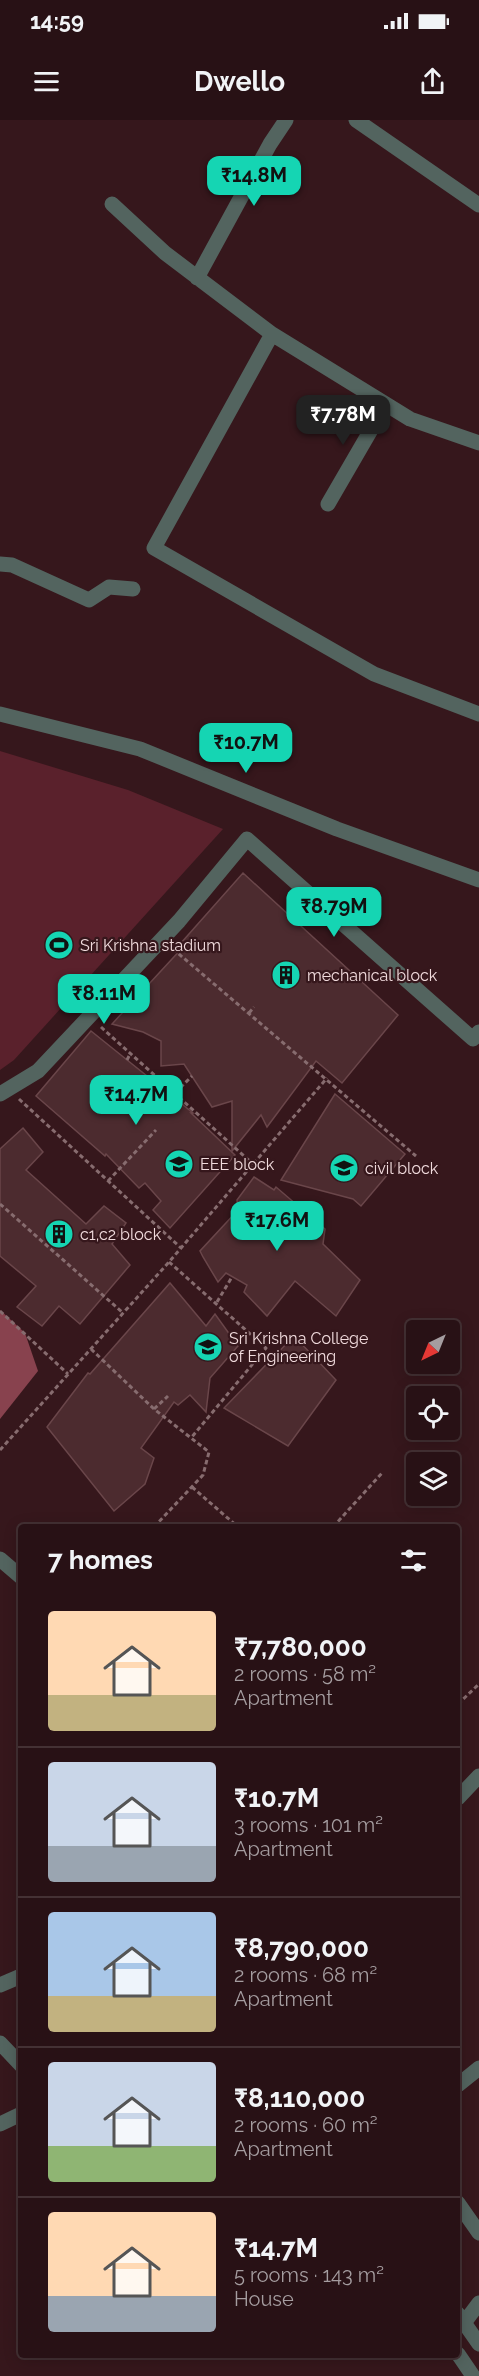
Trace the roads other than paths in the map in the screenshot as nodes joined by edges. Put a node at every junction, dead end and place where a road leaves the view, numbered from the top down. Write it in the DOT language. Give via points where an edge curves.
graph roads {
  1 [pos="286,120"];
  2 [pos="356,120"];
  3 [pos="112,204"];
  4 [pos="479,206"];
  5 [pos="197,278"];
  6 [pos="272,334"];
  7 [pos="386,404"];
  8 [pos="479,443"];
  9 [pos="328,504"];
  10 [pos="0,564"];
  11 [pos="133,589"];
  12 [pos="0,714"];
  13 [pos="479,714"];
  14 [pos="479,880"];
  15 [pos="479,1032"];
  16 [pos="4,1092"];
  17 [pos="0,1559"];
  18 [pos="18,1574"];
  19 [pos="479,1776"];
  20 [pos="460,1796"];
  21 [pos="18,1977"];
  22 [pos="0,1985"];
  23 [pos="0,2043"];
  24 [pos="18,2063"];
  25 [pos="479,2068"];
  26 [pos="460,2083"];
  27 [pos="18,2115"];
  28 [pos="0,2124"];
  29 [pos="460,2206"];
  30 [pos="479,2234"];
  31 [pos="479,2303"];
  32 [pos="461,2319"];
  33 [pos="479,2344"];
  34 [pos="460,2357"];
  35 [pos="472,2376"];
  1 -- 5 [label="street"];
  2 -- 4 [label="street"];
  3 -- 5 [label="street"];
  5 -- 6 [label="street"];
  6 -- 7 [label="street"];
  6 -- 13 [label="street" via="154,548 374,674"];
  7 -- 8 [label="street" via="410,419"];
  7 -- 9 [label="street"];
  10 -- 11 [label="street" via="12,565 89,600 109,587"];
  12 -- 14 [label="street" via="140,749 337,829"];
  15 -- 16 [label="street" via="473,1038 247,838 90,1017 38,1071"];
  17 -- 18 [label="street"];
  19 -- 20 [label="street"];
  21 -- 22 [label="street"];
  23 -- 24 [label="street"];
  25 -- 26 [label="street"];
  27 -- 28 [label="street"];
  29 -- 30 [label="street"];
  31 -- 32 [label="street"];
  32 -- 33 [label="street"];
  34 -- 35 [label="street"];
}
